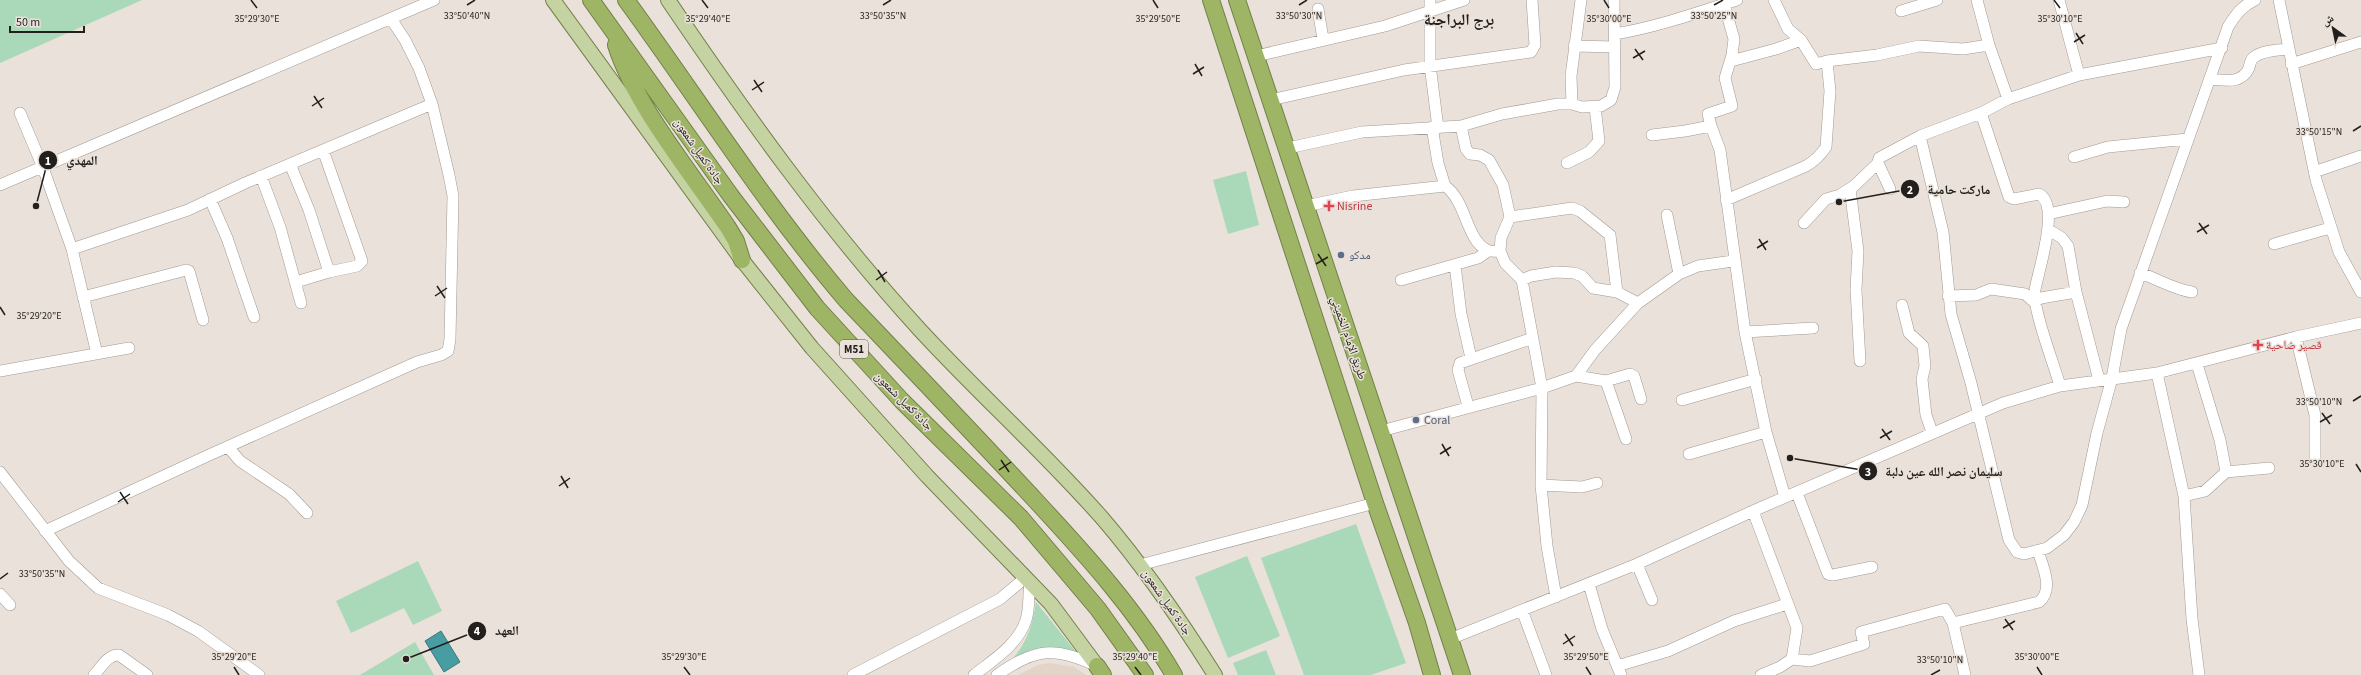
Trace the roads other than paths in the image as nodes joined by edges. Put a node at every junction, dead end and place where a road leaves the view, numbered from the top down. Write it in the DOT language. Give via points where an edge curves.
graph roads {
  1 [pos="434,0"];
  2 [pos="553,0"];
  3 [pos="591,0"];
  4 [pos="626,0"];
  5 [pos="668,0"];
  6 [pos="1210,0"];
  7 [pos="1237,0"];
  8 [pos="1430,0"];
  9 [pos="1464,0"];
  10 [pos="1532,0"];
  11 [pos="1581,0"];
  12 [pos="1614,0"];
  13 [pos="1737,0"];
  14 [pos="1774,0"];
  15 [pos="1937,0"];
  16 [pos="1977,0"];
  17 [pos="2059,0"];
  18 [pos="2255,0"];
  19 [pos="2280,0"];
  20 [pos="1724,4"];
  21 [pos="1318,9"];
  22 [pos="1901,11"];
  23 [pos="1430,12"];
  24 [pos="391,19"];
  25 [pos="612,30"];
  26 [pos="1615,34"];
  27 [pos="1323,39"];
  28 [pos="1801,40"];
  29 [pos="2361,42"];
  30 [pos="1989,45"];
  31 [pos="1574,46"];
  32 [pos="1615,47"];
  33 [pos="2222,48"];
  34 [pos="2288,49"];
  35 [pos="1256,56"];
  36 [pos="1731,61"];
  37 [pos="1827,61"];
  38 [pos="2291,64"];
  39 [pos="1430,65"];
  40 [pos="2079,75"];
  41 [pos="2210,79"];
  42 [pos="2008,99"];
  43 [pos="1271,100"];
  44 [pos="432,104"];
  45 [pos="1572,104"];
  46 [pos="1595,107"];
  47 [pos="20,113"];
  48 [pos="1981,113"];
  49 [pos="1461,126"];
  50 [pos="1711,126"];
  51 [pos="1435,127"];
  52 [pos="1652,135"];
  53 [pos="1920,136"];
  54 [pos="2188,139"];
  55 [pos="1288,148"];
  56 [pos="323,150"];
  57 [pos="2361,156"];
  58 [pos="2074,157"];
  59 [pos="1567,163"];
  60 [pos="1878,163"];
  61 [pos="290,164"];
  62 [pos="42,165"];
  63 [pos="2314,172"];
  64 [pos="261,176"];
  65 [pos="0,185"];
  66 [pos="1445,186"];
  67 [pos="1850,189"];
  68 [pos="1890,189"];
  69 [pos="210,199"];
  70 [pos="1726,200"];
  71 [pos="2124,202"];
  72 [pos="1307,211"];
  73 [pos="2048,214"];
  74 [pos="1667,215"];
  75 [pos="1510,217"];
  76 [pos="1804,223"];
  77 [pos="1284,224"];
  78 [pos="2330,228"];
  79 [pos="2049,230"];
  80 [pos="2274,244"];
  81 [pos="72,249"];
  82 [pos="1488,251"];
  83 [pos="1500,251"];
  84 [pos="742,260"];
  85 [pos="1733,262"];
  86 [pos="1324,265"];
  87 [pos="1455,265"];
  88 [pos="329,272"];
  89 [pos="1300,273"];
  90 [pos="2140,273"];
  91 [pos="1679,274"];
  92 [pos="1402,280"];
  93 [pos="1522,280"];
  94 [pos="296,282"];
  95 [pos="1617,292"];
  96 [pos="2076,292"];
  97 [pos="2192,292"];
  98 [pos="2361,292"];
  99 [pos="1948,296"];
  100 [pos="83,297"];
  101 [pos="2034,302"];
  102 [pos="301,303"];
  103 [pos="1638,303"];
  104 [pos="1902,305"];
  105 [pos="254,317"];
  106 [pos="203,320"];
  107 [pos="2361,323"];
  108 [pos="1813,328"];
  109 [pos="1745,332"];
  110 [pos="2296,337"];
  111 [pos="1533,338"];
  112 [pos="129,348"];
  113 [pos="97,354"];
  114 [pos="1471,358"];
  115 [pos="1860,361"];
  116 [pos="2198,364"];
  117 [pos="0,371"];
  118 [pos="2157,373"];
  119 [pos="1576,376"];
  120 [pos="2112,378"];
  121 [pos="1756,379"];
  122 [pos="2099,380"];
  123 [pos="1606,381"];
  124 [pos="2060,386"];
  125 [pos="1542,388"];
  126 [pos="1641,399"];
  127 [pos="1682,400"];
  128 [pos="1468,406"];
  129 [pos="1977,412"];
  130 [pos="1381,431"];
  131 [pos="1766,432"];
  132 [pos="1932,432"];
  133 [pos="1626,439"];
  134 [pos="228,447"];
  135 [pos="1689,454"];
  136 [pos="2315,458"];
  137 [pos="2269,468"];
  138 [pos="0,472"];
  139 [pos="2226,472"];
  140 [pos="1597,483"];
  141 [pos="1541,485"];
  142 [pos="1797,493"];
  143 [pos="2184,496"];
  144 [pos="1785,497"];
  145 [pos="1375,503"];
  146 [pos="1753,510"];
  147 [pos="307,513"];
  148 [pos="45,531"];
  149 [pos="2038,551"];
  150 [pos="1637,564"];
  151 [pos="1140,565"];
  152 [pos="1872,567"];
  153 [pos="1028,581"];
  154 [pos="1589,584"];
  155 [pos="0,594"];
  156 [pos="1556,597"];
  157 [pos="1652,600"];
  158 [pos="10,604"];
  159 [pos="1787,604"];
  160 [pos="1522,610"];
  161 [pos="1953,623"];
  162 [pos="1450,639"];
  163 [pos="1792,659"];
  164 [pos="1100,671"];
  165 [pos="1619,671"];
  166 [pos="94,675"];
  167 [pos="147,675"];
  168 [pos="259,675"];
  169 [pos="853,675"];
  170 [pos="974,675"];
  171 [pos="996,675"];
  172 [pos="1145,675"];
  173 [pos="1174,675"];
  174 [pos="1215,675"];
  175 [pos="1432,675"];
  176 [pos="1462,675"];
  177 [pos="1546,675"];
  178 [pos="1761,675"];
  179 [pos="1965,675"];
  180 [pos="2199,675"];
  1 -- 24 [label="street"];
  2 -- 84 [label="main road"];
  3 -- 25 [label="highway, جادة كميل شمعون / M51"];
  4 -- 173 [label="highway, M51" via="810,258 846,300 1082,551 1126,603"];
  5 -- 151 [label="main road, جادة كميل شمعون" via="737,101 820,213 920,330 1102,518"];
  6 -- 77 [label="highway"];
  7 -- 35 [label="highway, طريق الإمام الخميني"];
  8 -- 23 [label="street"];
  9 -- 23 [label="street"];
  10 -- 39 [label="street" via="1535,45 1531,52"];
  11 -- 31 [label="street"];
  12 -- 26 [label="street"];
  13 -- 20 [label="street"];
  14 -- 28 [label="street" via="1788,29"];
  15 -- 22 [label="street"];
  16 -- 30 [label="street"];
  17 -- 40 [label="street"];
  18 -- 33 [label="street" via="2236,14 2228,27"];
  19 -- 34 [label="street"];
  20 -- 26 [label="street" via="1658,26"];
  20 -- 36 [label="street" via="1734,39"];
  21 -- 27 [label="street"];
  23 -- 27 [label="street" via="1385,26"];
  23 -- 39 [label="street"];
  24 -- 44 [label="street" via="419,68"];
  24 -- 62 [label="street"];
  25 -- 84 [label="highway" via="624,66 634,85 727,226 736,241"];
  25 -- 172 [label="highway, جادة كميل شمعون / M51" via="731,196 818,308 902,401 1036,535 1098,609"];
  26 -- 32 [label="street"];
  27 -- 35 [label="street"];
  28 -- 36 [label="street"];
  28 -- 37 [label="street" via="1816,64"];
  29 -- 38 [label="street"];
  30 -- 37 [label="street" via="1963,49 1919,46 1877,55"];
  30 -- 42 [label="street"];
  31 -- 32 [label="street"];
  31 -- 45 [label="street"];
  32 -- 46 [label="street" via="1614,96 1601,106"];
  33 -- 40 [label="street"];
  33 -- 41 [label="street"];
  34 -- 38 [label="street"];
  34 -- 41 [label="street" via="2260,54 2253,58 2246,72 2238,80"];
  35 -- 43 [label="highway, طريق الإمام الخميني"];
  36 -- 50 [label="street" via="1725,78 1732,106 1708,114"];
  37 -- 70 [label="street" via="1830,91 1826,148 1822,154 1806,166"];
  38 -- 63 [label="street"];
  39 -- 43 [label="street"];
  39 -- 51 [label="street"];
  40 -- 42 [label="street"];
  41 -- 54 [label="street"];
  42 -- 48 [label="street"];
  43 -- 55 [label="highway, طريق الإمام الخميني"];
  44 -- 56 [label="street"];
  44 -- 134 [label="street" via="452,196 448,351 417,362"];
  45 -- 46 [label="street"];
  45 -- 49 [label="street" via="1502,114"];
  46 -- 59 [label="street" via="1599,141 1589,152"];
  47 -- 62 [label="street"];
  48 -- 53 [label="street"];
  48 -- 73 [label="street" via="2009,197 2014,199 2040,194 2043,196"];
  49 -- 51 [label="street"];
  49 -- 75 [label="street" via="1467,151 1486,157 1498,175 1510,209"];
  50 -- 52 [label="street" via="1685,132"];
  50 -- 70 [label="street" via="1720,150"];
  51 -- 55 [label="street" via="1362,132"];
  51 -- 66 [label="street" via="1438,163"];
  53 -- 60 [label="street" via="1879,158"];
  53 -- 99 [label="street" via="1943,232"];
  54 -- 58 [label="street" via="2108,148"];
  54 -- 90 [label="street"];
  55 -- 72 [label="highway, طريق الإمام الخميني"];
  56 -- 61 [label="street"];
  56 -- 88 [label="street" via="362,261 358,266"];
  57 -- 63 [label="street"];
  60 -- 67 [label="street" via="1864,179"];
  60 -- 68 [label="street"];
  61 -- 64 [label="street"];
  61 -- 88 [label="street" via="309,210"];
  62 -- 65 [label="street"];
  62 -- 81 [label="street"];
  63 -- 78 [label="street"];
  64 -- 69 [label="street"];
  64 -- 94 [label="street" via="280,227"];
  66 -- 72 [label="street" via="1353,196"];
  66 -- 82 [label="street" via="1453,193 1477,240"];
  67 -- 76 [label="street" via="1826,199"];
  67 -- 115 [label="street" via="1858,251 1856,290"];
  69 -- 81 [label="street" via="188,210"];
  69 -- 105 [label="street" via="227,238"];
  70 -- 85 [label="street"];
  71 -- 73 [label="street" via="2107,201"];
  72 -- 77 [label="highway" via="1306,228 1301,234 1292,233"];
  72 -- 86 [label="highway, طريق الإمام الخميني"];
  73 -- 79 [label="street"];
  74 -- 91 [label="street"];
  75 -- 83 [label="street" via="1501,238"];
  75 -- 95 [label="street" via="1572,208 1580,211 1610,235"];
  77 -- 89 [label="highway"];
  78 -- 80 [label="street"];
  78 -- 98 [label="street" via="2339,252"];
  79 -- 96 [label="street" via="2062,238 2068,246"];
  79 -- 101 [label="street"];
  81 -- 100 [label="street"];
  82 -- 83 [label="street"];
  82 -- 87 [label="street" via="1482,257"];
  83 -- 93 [label="street" via="1505,263"];
  84 -- 153 [label="main road" via="812,348 879,424"];
  85 -- 91 [label="street" via="1698,266"];
  85 -- 109 [label="street"];
  86 -- 89 [label="highway" via="1318,257 1309,253 1302,258"];
  86 -- 130 [label="highway, طريق الإمام الخميني"];
  87 -- 92 [label="street"];
  87 -- 114 [label="street" via="1461,314"];
  88 -- 94 [label="street"];
  89 -- 145 [label="highway"];
  90 -- 97 [label="street" via="2162,280 2175,289"];
  90 -- 120 [label="street" via="2121,330"];
  91 -- 103 [label="street"];
  93 -- 95 [label="street" via="1531,276 1567,273 1582,276 1592,288"];
  93 -- 111 [label="street"];
  94 -- 102 [label="street"];
  95 -- 103 [label="street"];
  96 -- 101 [label="street" via="2041,298"];
  96 -- 122 [label="street"];
  99 -- 101 [label="street" via="1976,295 1991,289 2025,294"];
  99 -- 129 [label="street"];
  100 -- 106 [label="street" via="186,270 189,271"];
  100 -- 113 [label="street"];
  101 -- 124 [label="street"];
  103 -- 119 [label="street" via="1595,350"];
  104 -- 132 [label="street" via="1909,333 1923,346 1925,366 1922,379 1926,415"];
  107 -- 110 [label="street"];
  108 -- 109 [label="street"];
  109 -- 121 [label="street"];
  110 -- 116 [label="street"];
  110 -- 136 [label="street" via="2315,415"];
  111 -- 114 [label="street"];
  111 -- 125 [label="street"];
  112 -- 113 [label="street"];
  113 -- 117 [label="street"];
  114 -- 128 [label="street" via="1458,366"];
  116 -- 118 [label="street"];
  116 -- 139 [label="street" via="2220,440"];
  118 -- 120 [label="street"];
  118 -- 143 [label="street"];
  119 -- 123 [label="street"];
  119 -- 125 [label="street"];
  120 -- 122 [label="street"];
  120 -- 149 [label="street" via="2082,505 2064,535 2047,548"];
  121 -- 127 [label="street"];
  121 -- 131 [label="street"];
  122 -- 124 [label="street"];
  123 -- 126 [label="street" via="1630,374 1634,376"];
  123 -- 133 [label="street"];
  124 -- 129 [label="street"];
  125 -- 128 [label="street"];
  125 -- 141 [label="street"];
  128 -- 130 [label="street"];
  129 -- 132 [label="street"];
  129 -- 149 [label="street" via="2012,547 2024,554"];
  130 -- 162 [label="highway, طريق الإمام الخميني"];
  131 -- 135 [label="street"];
  131 -- 144 [label="street"];
  132 -- 142 [label="street"];
  134 -- 147 [label="street" via="240,461 289,494"];
  134 -- 148 [label="street"];
  137 -- 139 [label="street"];
  138 -- 148 [label="street"];
  139 -- 143 [label="street" via="2206,491"];
  140 -- 141 [label="street" via="1582,487"];
  141 -- 156 [label="street" via="1547,546"];
  142 -- 144 [label="street"];
  142 -- 152 [label="street" via="1828,574"];
  143 -- 180 [label="street" via="2192,619"];
  144 -- 146 [label="street"];
  145 -- 151 [label="street"];
  145 -- 175 [label="highway" via="1417,623"];
  146 -- 150 [label="street"];
  146 -- 159 [label="street"];
  148 -- 168 [label="street" via="69,561 98,588 168,615 198,631"];
  149 -- 161 [label="street" via="2047,588 2044,597 2038,602"];
  150 -- 154 [label="street"];
  150 -- 157 [label="street"];
  151 -- 174 [label="main road, جادة كميل شمعون" via="1180,620"];
  153 -- 164 [label="main road" via="1051,604"];
  153 -- 169 [label="street" via="1000,599"];
  153 -- 170 [label="street" via="1028,611 1022,630 1009,648"];
  154 -- 156 [label="street"];
  154 -- 165 [label="street" via="1602,629"];
  155 -- 158 [label="street"];
  156 -- 160 [label="street"];
  159 -- 163 [label="street" via="1797,628"];
  159 -- 165 [label="street" via="1734,621"];
  160 -- 162 [label="street"];
  160 -- 177 [label="street"];
  161 -- 163 [label="street" via="1945,609 1861,632 1864,644 1822,658 1810,661"];
  161 -- 179 [label="street"];
  162 -- 176 [label="highway, طريق الإمام الخميني"];
  163 -- 178 [label="street"];
  164 -- 171 [label="street" via="1073,656 1051,651 1025,657"];
  166 -- 167 [label="street" via="109,658 119,655"];
}
